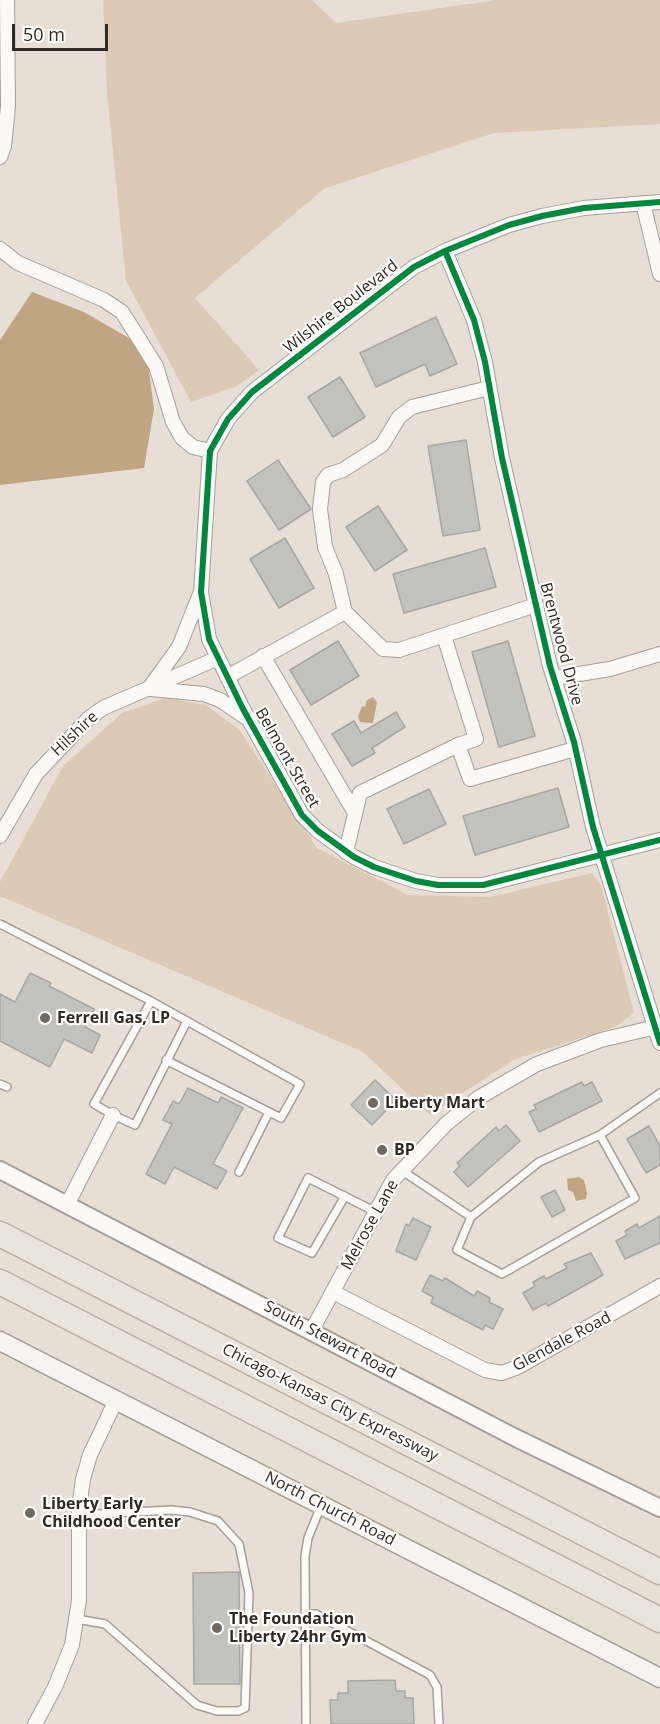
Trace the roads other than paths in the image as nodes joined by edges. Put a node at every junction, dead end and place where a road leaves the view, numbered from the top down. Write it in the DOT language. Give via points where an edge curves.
graph roads {
  1 [pos="7,0"];
  2 [pos="0,157"];
  3 [pos="660,201"];
  4 [pos="643,203"];
  5 [pos="0,249"];
  6 [pos="445,251"];
  7 [pos="660,274"];
  8 [pos="489,388"];
  9 [pos="210,451"];
  10 [pos="201,592"];
  11 [pos="536,605"];
  12 [pos="345,612"];
  13 [pos="444,636"];
  14 [pos="660,654"];
  15 [pos="263,656"];
  16 [pos="218,658"];
  17 [pos="227,677"];
  18 [pos="554,678"];
  19 [pos="149,689"];
  20 [pos="249,720"];
  21 [pos="458,745"];
  22 [pos="575,749"];
  23 [pos="355,813"];
  24 [pos="0,836"];
  25 [pos="660,840"];
  26 [pos="346,852"];
  27 [pos="603,857"];
  28 [pos="0,924"];
  29 [pos="151,1001"];
  30 [pos="187,1021"];
  31 [pos="658,1027"];
  32 [pos="660,1042"];
  33 [pos="166,1060"];
  34 [pos="660,1093"];
  35 [pos="269,1112"];
  36 [pos="113,1115"];
  37 [pos="600,1135"];
  38 [pos="0,1170"];
  39 [pos="401,1170"];
  40 [pos="239,1172"];
  41 [pos="345,1196"];
  42 [pos="67,1204"];
  43 [pos="376,1212"];
  44 [pos="471,1216"];
  45 [pos="0,1234"];
  46 [pos="0,1282"];
  47 [pos="660,1286"];
  48 [pos="333,1292"];
  49 [pos="312,1330"];
  50 [pos="0,1341"];
  51 [pos="116,1400"];
  52 [pos="322,1504"];
  53 [pos="660,1508"];
  54 [pos="79,1515"];
  55 [pos="660,1572"];
  56 [pos="305,1614"];
  57 [pos="77,1619"];
  58 [pos="660,1620"];
  59 [pos="660,1678"];
  60 [pos="35,1724"];
  61 [pos="306,1724"];
  62 [pos="439,1724"];
  1 -- 2 [label="street" via="8,106"];
  3 -- 4 [label="street, Wilshire Boulevard"];
  4 -- 6 [label="street, Wilshire Boulevard" via="542,216"];
  4 -- 7 [label="street"];
  5 -- 9 [label="street" via="18,263 104,300 122,312 156,366 173,422 182,438 193,447"];
  6 -- 8 [label="street, Brentwood Drive" via="474,320"];
  6 -- 9 [label="street, Wilshire Boulevard" via="414,267 252,392 228,419"];
  8 -- 11 [label="street, Brentwood Drive"];
  8 -- 12 [label="street" via="412,407 399,417 382,445 344,470 328,475 323,482 321,528"];
  9 -- 10 [label="street, Belmont Street"];
  10 -- 16 [label="street, Belmont Street" via="208,639"];
  10 -- 19 [label="street" via="179,647"];
  11 -- 13 [label="street"];
  11 -- 18 [label="street, Brentwood Drive"];
  12 -- 13 [label="street" via="383,649 399,650"];
  12 -- 15 [label="street"];
  13 -- 21 [label="street" via="476,739"];
  14 -- 18 [label="street" via="610,669"];
  15 -- 17 [label="street"];
  15 -- 23 [label="street"];
  16 -- 17 [label="street, Belmont Street"];
  16 -- 19 [label="street, Hilshire"];
  17 -- 20 [label="street, Belmont Street"];
  18 -- 22 [label="street, Brentwood Drive"];
  19 -- 20 [label="street, Belmont Street" via="204,694"];
  19 -- 24 [label="street, Hilshire" via="103,708 88,719 36,774"];
  20 -- 26 [label="street, Belmont Street" via="302,815"];
  21 -- 22 [label="street" via="470,779"];
  21 -- 23 [label="street" via="360,793"];
  22 -- 27 [label="street, Brentwood Drive"];
  23 -- 26 [label="street"];
  25 -- 27 [label="street, Belmont Street"];
  26 -- 27 [label="street, Belmont Street" via="394,875 460,886 505,881"];
  27 -- 31 [label="street, Brentwood Drive"];
  28 -- 29 [label="lane"];
  29 -- 30 [label="lane"];
  29 -- 36 [label="lane" via="94,1104"];
  30 -- 33 [label="lane"];
  30 -- 35 [label="lane" via="300,1084 281,1118"];
  31 -- 32 [label="street, Brentwood Drive"];
  31 -- 39 [label="street, Melrose Lane" via="562,1053 501,1083 446,1124"];
  33 -- 35 [label="lane"];
  33 -- 36 [label="lane" via="135,1125"];
  34 -- 37 [label="lane"];
  35 -- 40 [label="lane"];
  36 -- 42 [label="street"];
  37 -- 44 [label="lane" via="539,1162"];
  37 -- 44 [label="lane" via="635,1198 502,1274 457,1251"];
  38 -- 42 [label="street, South Stewart Road"];
  39 -- 43 [label="street, Melrose Lane"];
  39 -- 44 [label="lane"];
  41 -- 41 [label="lane" via="308,1178 278,1238 312,1252"];
  41 -- 43 [label="lane"];
  42 -- 49 [label="street, South Stewart Road"];
  43 -- 48 [label="street, Melrose Lane"];
  45 -- 55 [label="highway, Chicago-Kansas City Expressway"];
  46 -- 58 [label="highway"];
  47 -- 48 [label="street, Glendale Road" via="502,1373 485,1370"];
  48 -- 49 [label="street, Melrose Lane"];
  49 -- 53 [label="street, South Stewart Road" via="516,1438"];
  50 -- 51 [label="main road, North Church Road"];
  51 -- 52 [label="main road, North Church Road"];
  51 -- 54 [label="street" via="90,1455"];
  52 -- 56 [label="lane" via="304,1556"];
  52 -- 59 [label="main road, North Church Road"];
  54 -- 57 [label="street"];
  54 -- 57 [label="lane" via="190,1512 218,1521 239,1544 249,1593 245,1708 217,1711 198,1705 105,1624"];
  56 -- 61 [label="lane"];
  56 -- 62 [label="lane" via="316,1614 430,1675 437,1687"];
  57 -- 60 [label="street" via="72,1645"];
}
